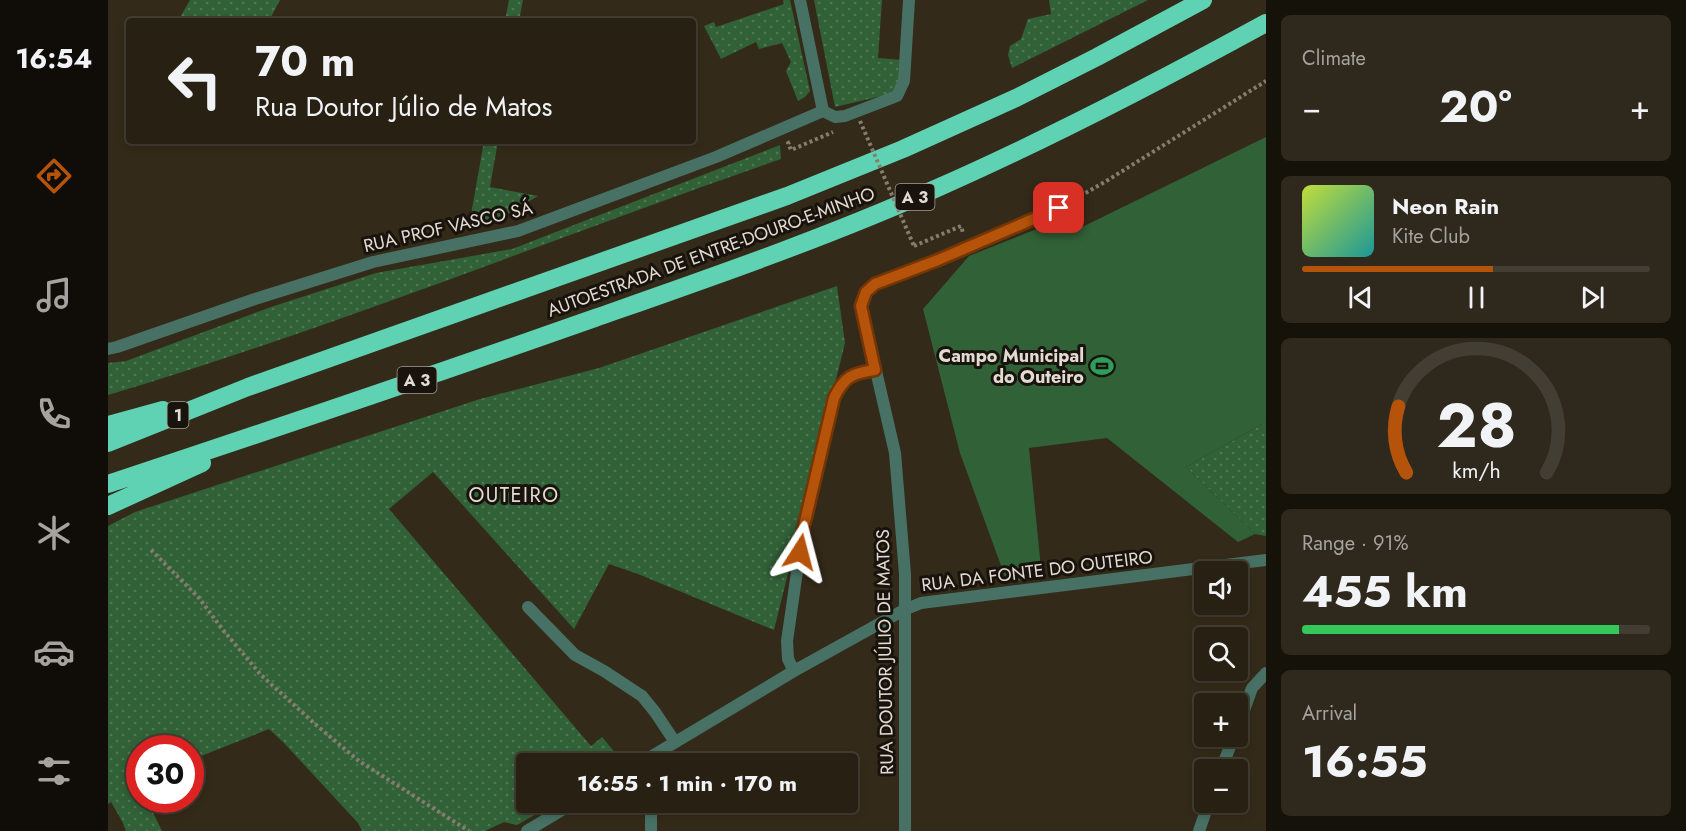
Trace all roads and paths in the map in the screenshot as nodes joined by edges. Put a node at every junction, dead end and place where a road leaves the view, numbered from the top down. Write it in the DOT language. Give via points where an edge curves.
graph roads {
  1 [pos="800,0"];
  2 [pos="909,0"];
  3 [pos="1203,0"];
  4 [pos="1266,22"];
  5 [pos="1266,81"];
  6 [pos="824,111"];
  7 [pos="850,125"];
  8 [pos="840,129"];
  9 [pos="798,138"];
  10 [pos="1059,208"];
  11 [pos="953,237"];
  12 [pos="108,349"];
  13 [pos="875,370"];
  14 [pos="248,387"];
  15 [pos="108,425"];
  16 [pos="286,425"];
  17 [pos="108,443"];
  18 [pos="108,483"];
  19 [pos="108,506"];
  20 [pos="151,550"];
  21 [pos="1266,560"];
  22 [pos="528,607"];
  23 [pos="904,610"];
  24 [pos="794,671"];
  25 [pos="1266,673"];
  26 [pos="1248,699"];
  27 [pos="675,742"];
  28 [pos="661,753"];
  29 [pos="557,813"];
  30 [pos="651,813"];
  31 [pos="1205,813"];
  32 [pos="469,831"];
  33 [pos="528,831"];
  34 [pos="651,831"];
  35 [pos="905,831"];
  36 [pos="1199,831"];
  1 -- 6 [label="street"];
  2 -- 6 [label="street" via="904,81 897,96 845,116 835,117"];
  3 -- 14 [label="highway, AUTOESTRADA DE ENTRE-DOURO-E-MINHO" via="1016,98 819,183"];
  4 -- 16 [label="highway, AUTOESTRADA DE ENTRE-DOURO-E-MINHO / A 3" via="1120,102 934,190 697,282"];
  5 -- 10 [label="path"];
  6 -- 12 [label="street, RUA PROF VASCO SÁ" via="717,157 518,231 373,262"];
  7 -- 11 [label="path, bridge" via="860,121 914,246 961,226 964,233"];
  8 -- 9 [label="path" via="791,150 788,142"];
  10 -- 13 [label="street, RUA DOUTOR JÚLIO DE MATOS" via="875,284 866,292 861,306"];
  13 -- 23 [label="street, RUA DOUTOR JÚLIO DE MATOS" via="895,453 905,574"];
  13 -- 24 [label="street" via="851,375 834,398 803,530 787,641 788,659"];
  14 -- 15 [label="highway, 1"];
  14 -- 17 [label="highway, 1"];
  16 -- 18 [label="highway"];
  16 -- 19 [label="highway"];
  20 -- 32 [label="path" via="199,598 261,675 315,724 359,761"];
  21 -- 23 [label="street, RUA DA FONTE DO OUTEIRO" via="921,603"];
  22 -- 27 [label="street" via="575,655 642,696"];
  23 -- 24 [label="street, RUA DA FONTE DO OUTEIRO"];
  23 -- 35 [label="street, RUA DOUTOR JÚLIO DE MATOS"];
  24 -- 27 [label="street, RUA DA FONTE DO OUTEIRO"];
  25 -- 26 [label="street" via="1252,688"];
  27 -- 28 [label="street, RUA DA FONTE DO OUTEIRO"];
  29 -- 33 [label="street"];
  30 -- 34 [label="street"];
  31 -- 36 [label="street"];
}
